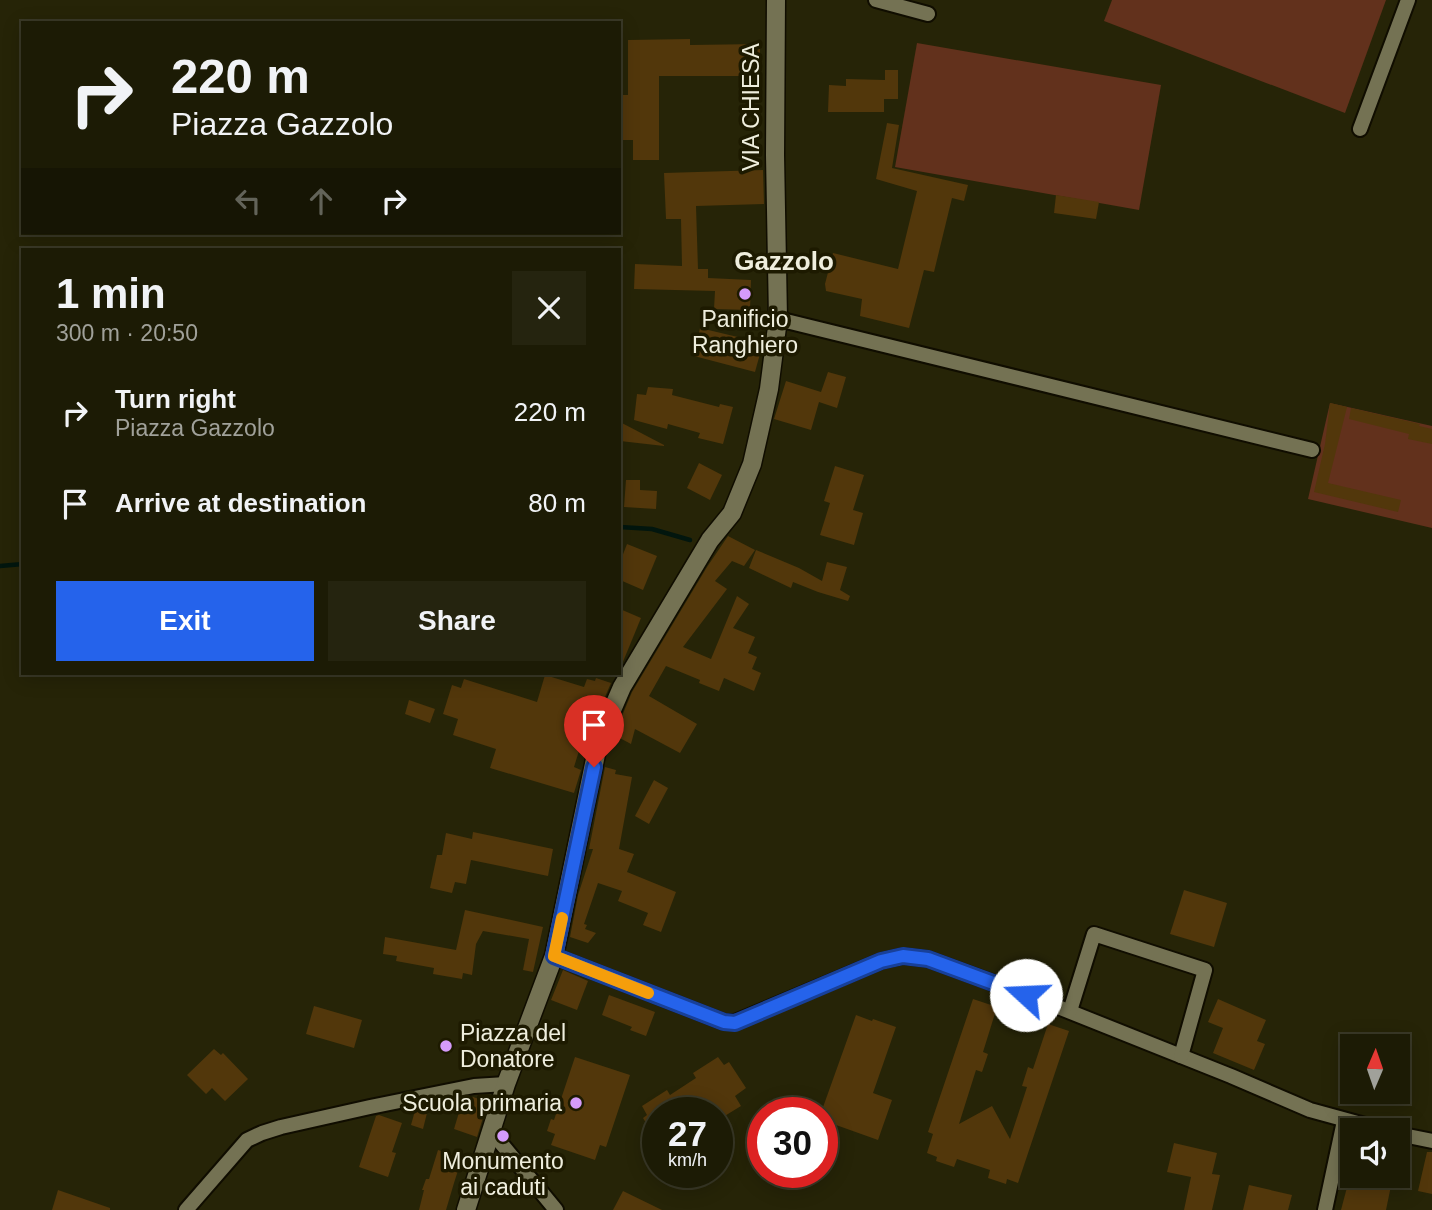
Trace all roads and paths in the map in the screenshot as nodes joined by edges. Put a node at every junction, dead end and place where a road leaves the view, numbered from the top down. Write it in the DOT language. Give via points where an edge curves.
graph roads {
  1 [pos="776,0"];
  2 [pos="876,0"];
  3 [pos="1408,0"];
  4 [pos="928,14"];
  5 [pos="1360,129"];
  6 [pos="778,319"];
  7 [pos="1311,450"];
  8 [pos="554,956"];
  9 [pos="1070,1011"];
  10 [pos="1181,1056"];
  11 [pos="506,1084"];
  12 [pos="1340,1120"];
  13 [pos="491,1131"];
  14 [pos="1410,1136"];
  15 [pos="1340,1140"];
  16 [pos="1432,1141"];
  17 [pos="186,1210"];
  18 [pos="466,1210"];
  19 [pos="556,1210"];
  20 [pos="1325,1210"];
  1 -- 6 [label="street, VIA CHIESA"];
  2 -- 4 [label="street"];
  3 -- 5 [label="street"];
  6 -- 7 [label="street"];
  6 -- 8 [label="street, VIA CHIESA" via="752,464 732,513 710,540 622,687 600,740"];
  8 -- 9 [label="street" via="724,1022 735,1023 881,961 903,956 928,959"];
  8 -- 11 [label="street, VIA CHIESA"];
  9 -- 10 [label="street"];
  9 -- 10 [label="street" via="1094,934 1205,970"];
  10 -- 12 [label="street"];
  11 -- 13 [label="street, VIA CHIESA"];
  11 -- 17 [label="street" via="358,1109 262,1133 247,1140"];
  13 -- 18 [label="street, VIA CHIESA"];
  13 -- 19 [label="street"];
  14 -- 16 [label="street"];
  15 -- 20 [label="street"];
}
